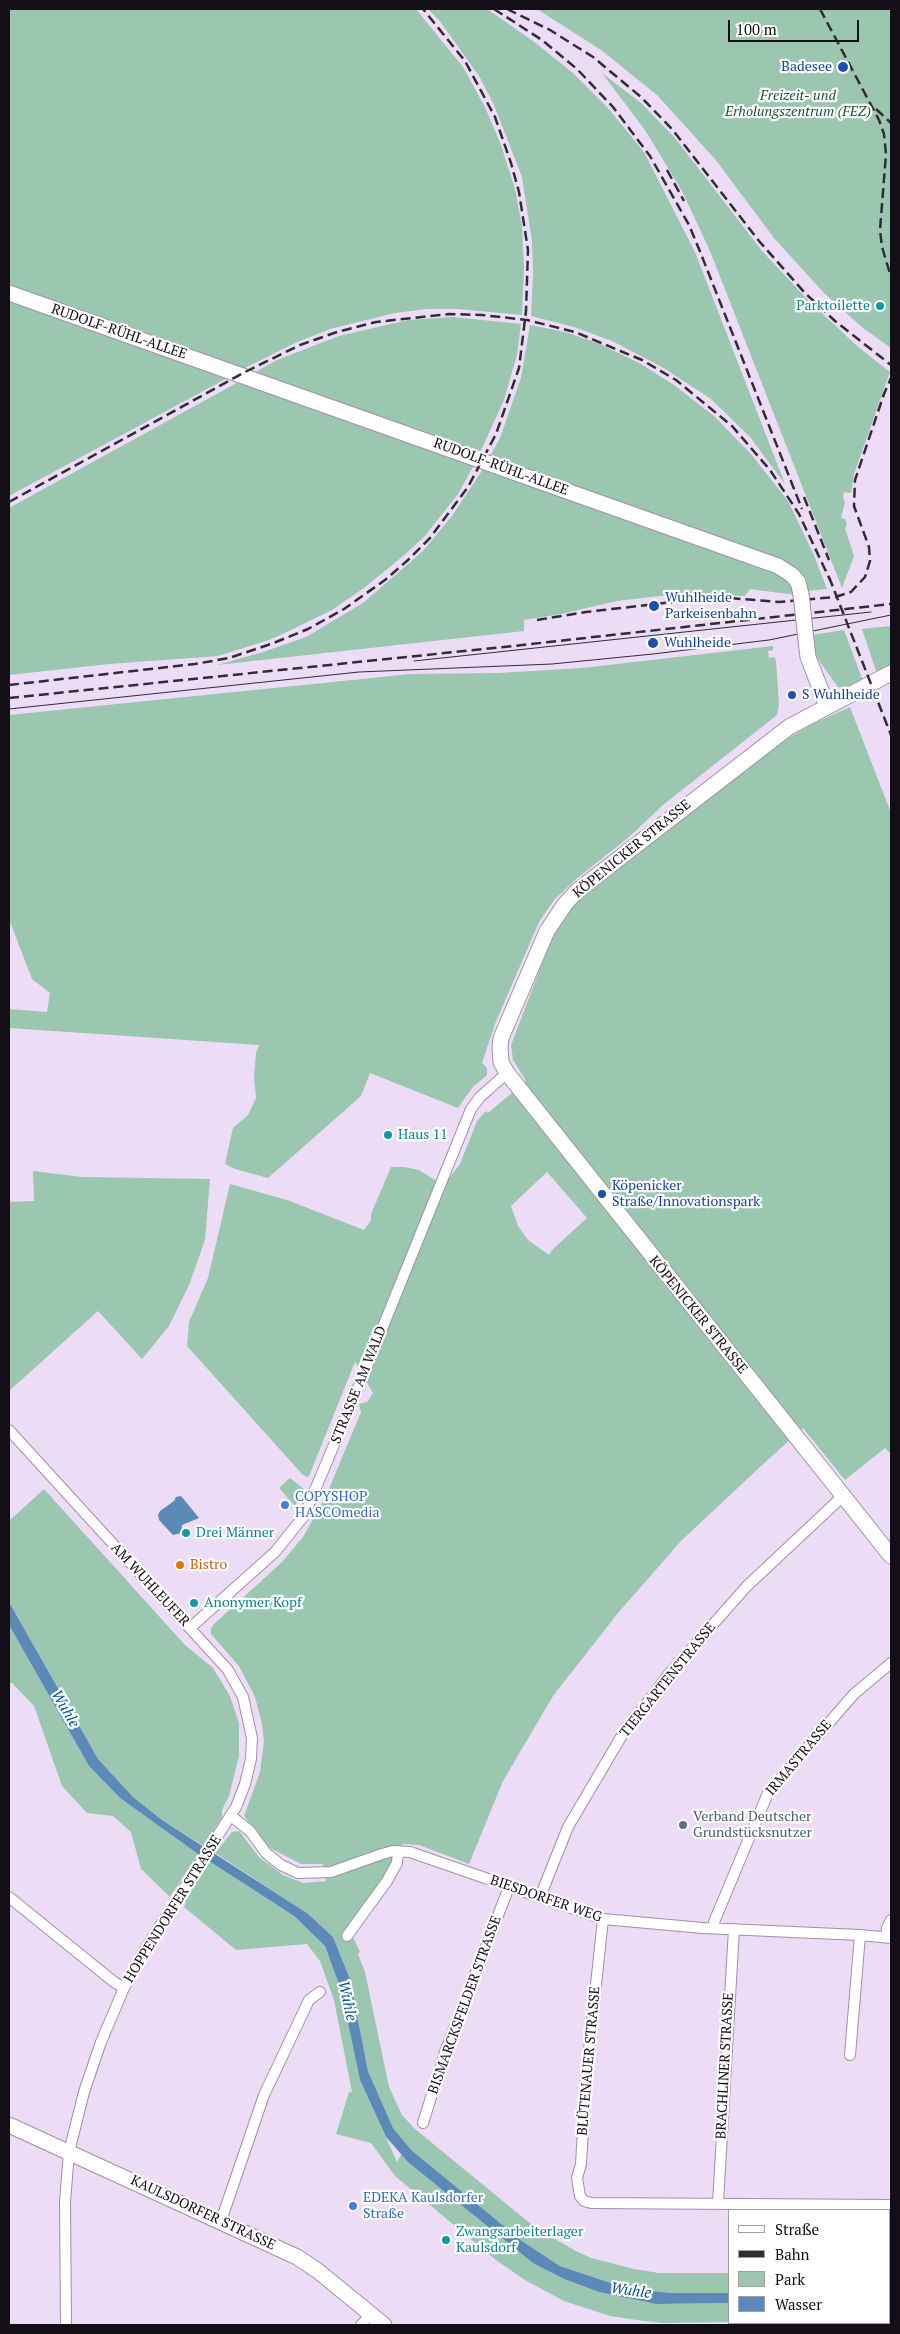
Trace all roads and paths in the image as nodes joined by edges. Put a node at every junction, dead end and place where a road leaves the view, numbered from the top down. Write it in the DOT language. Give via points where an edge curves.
graph roads {
  1 [pos="9,293"];
  2 [pos="891,673"];
  3 [pos="827,706"];
  4 [pos="506,1073"];
  5 [pos="9,1430"];
  6 [pos="843,1496"];
  7 [pos="891,1556"];
  8 [pos="190,1628"];
  9 [pos="891,1663"];
  10 [pos="251,1759"];
  11 [pos="231,1816"];
  12 [pos="398,1851"];
  13 [pos="509,1887"];
  14 [pos="9,1897"];
  15 [pos="540,1897"];
  16 [pos="603,1919"];
  17 [pos="891,1920"];
  18 [pos="714,1928"];
  19 [pos="734,1929"];
  20 [pos="860,1935"];
  21 [pos="347,1936"];
  22 [pos="889,1938"];
  23 [pos="124,1988"];
  24 [pos="320,1992"];
  25 [pos="850,2056"];
  26 [pos="424,2123"];
  27 [pos="9,2125"];
  28 [pos="69,2152"];
  29 [pos="718,2203"];
  30 [pos="891,2205"];
  31 [pos="221,2221"];
  32 [pos="366,2320"];
  33 [pos="66,2325"];
  34 [pos="384,2325"];
  1 -- 3 [label="main road, RUDOLF-RÜHL-ALLEE, bridge" via="778,566 798,582 808,657"];
  2 -- 3 [label="main road"];
  3 -- 4 [label="main road, KÖPENICKER STRASSE" via="773,738 564,904 547,931 501,1038 501,1062"];
  4 -- 6 [label="main road, KÖPENICKER STRASSE"];
  4 -- 8 [label="street, STRASSE AM WALD" via="473,1104 304,1516 275,1552"];
  5 -- 8 [label="street, AM WUHLEUFER"];
  6 -- 7 [label="main road, KÖPENICKER STRASSE"];
  6 -- 15 [label="street, TIERGARTENSTRASSE" via="741,1593 669,1674 627,1729 568,1827"];
  8 -- 10 [label="street, AM WUHLEUFER" via="228,1670 243,1697 251,1730"];
  9 -- 18 [label="street, IRMASTRASSE" via="854,1694 768,1793"];
  10 -- 11 [label="street, HOPPENDORFER STRASSE" via="242,1793"];
  11 -- 12 [label="street, BIESDORFER WEG" via="250,1831 266,1853 298,1873 331,1872"];
  11 -- 23 [label="street, HOPPENDORFER STRASSE" via="144,1951"];
  12 -- 13 [label="street, BIESDORFER WEG" via="419,1855"];
  12 -- 21 [label="street" via="397,1863 387,1881"];
  13 -- 15 [label="street, BIESDORFER WEG"];
  13 -- 26 [label="street, BISMARCKSFELDER STRASSE" via="445,2052"];
  14 -- 23 [label="street"];
  15 -- 16 [label="street, BIESDORFER WEG"];
  16 -- 18 [label="street, BIESDORFER WEG"];
  16 -- 29 [label="street, BLÜTENAUER STRASSE" via="581,2164 576,2178 580,2196 591,2203"];
  17 -- 22 [label="street" via="887,1928"];
  18 -- 19 [label="street, BIESDORFER WEG"];
  19 -- 20 [label="street, BIESDORFER WEG"];
  19 -- 29 [label="street, BRACHLINER STRASSE"];
  20 -- 22 [label="street, BIESDORFER WEG"];
  20 -- 25 [label="street"];
  23 -- 28 [label="street, HOPPENDORFER STRASSE" via="93,2064"];
  24 -- 31 [label="street" via="309,2000 264,2095"];
  27 -- 28 [label="main road, KAULSDORFER STRASSE"];
  28 -- 31 [label="main road, KAULSDORFER STRASSE"];
  28 -- 33 [label="street, HOPPENDORFER STRASSE" via="65,2202"];
  29 -- 30 [label="street"];
  31 -- 32 [label="main road, KAULSDORFER STRASSE" via="297,2257 318,2271"];
  32 -- 34 [label="main road, KAULSDORFER STRASSE"];
}
